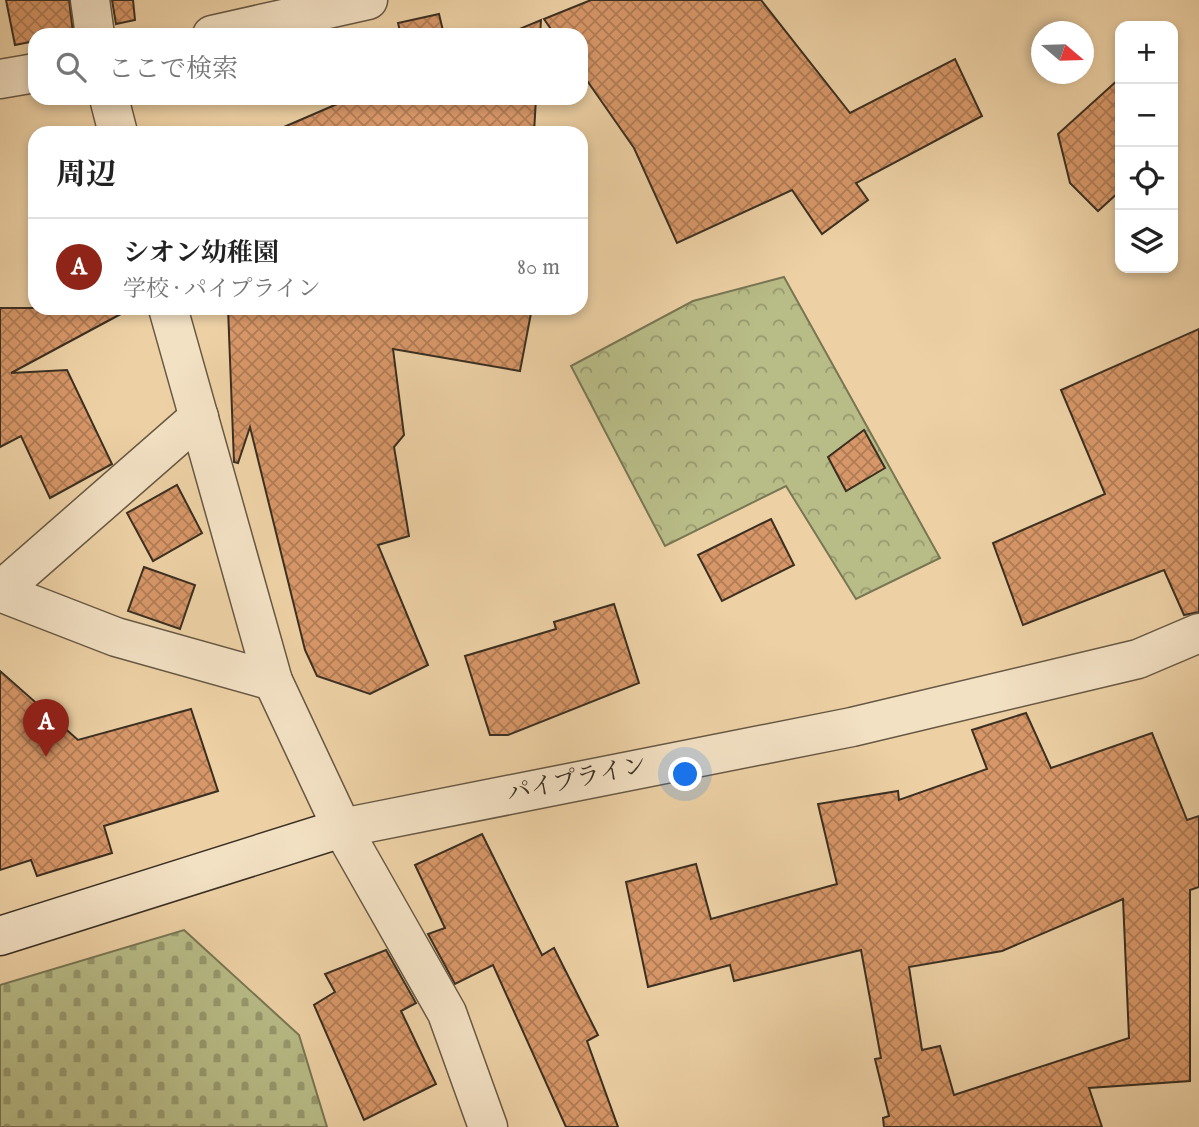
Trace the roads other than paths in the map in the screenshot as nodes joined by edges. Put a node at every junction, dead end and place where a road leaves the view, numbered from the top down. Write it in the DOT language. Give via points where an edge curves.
graph roads {
  1 [pos="90,0"];
  2 [pos="368,0"];
  3 [pos="93,28"];
  4 [pos="243,28"];
  5 [pos="28,74"];
  6 [pos="0,79"];
  7 [pos="110,105"];
  8 [pos="116,126"];
  9 [pos="170,315"];
  10 [pos="199,417"];
  11 [pos="0,591"];
  12 [pos="1199,633"];
  13 [pos="273,681"];
  14 [pos="342,828"];
  15 [pos="0,936"];
  16 [pos="488,1127"];
  1 -- 3 [label="street"];
  2 -- 4 [label="street"];
  5 -- 6 [label="street"];
  7 -- 8 [label="street"];
  9 -- 10 [label="street"];
  10 -- 11 [label="street"];
  10 -- 13 [label="street"];
  11 -- 13 [label="street" via="116,637"];
  12 -- 14 [label="street, パイプライン" via="1138,659 852,727"];
  13 -- 14 [label="street"];
  14 -- 15 [label="street, パイプライン"];
  14 -- 16 [label="street" via="447,1013"];
}
